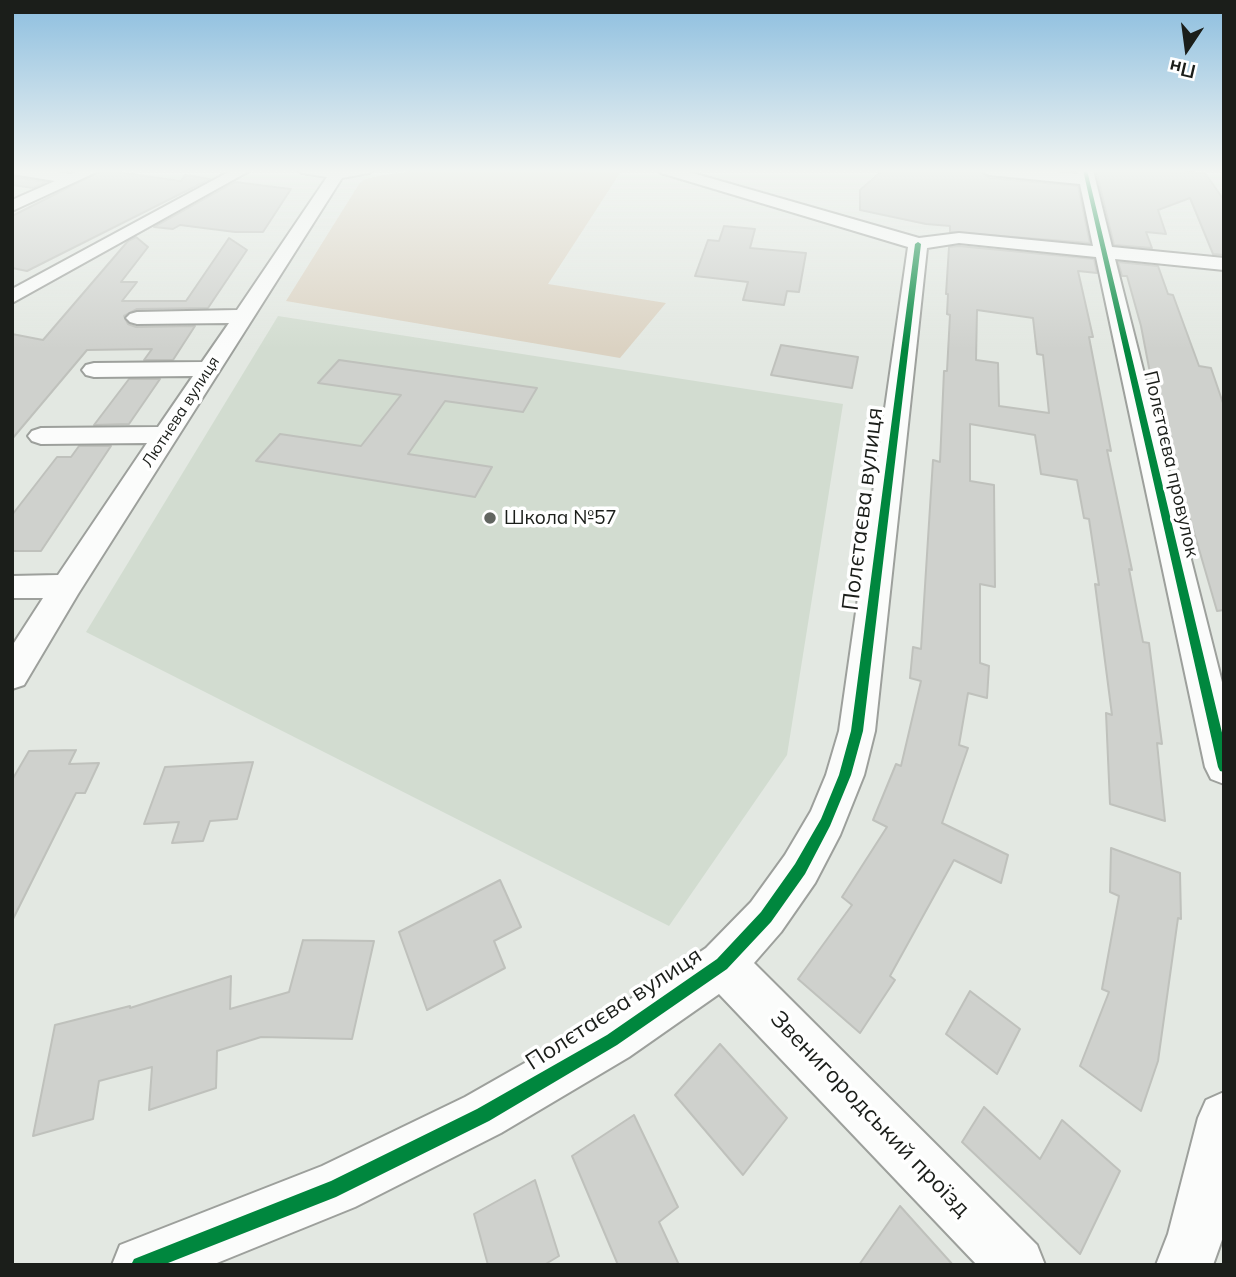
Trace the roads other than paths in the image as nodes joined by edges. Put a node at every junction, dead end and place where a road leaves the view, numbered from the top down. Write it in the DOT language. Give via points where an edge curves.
graph roads {
  1 [pos="135,230"];
  2 [pos="301,230"];
  3 [pos="871,230"];
  4 [pos="1098,230"];
  5 [pos="918,244"];
  6 [pos="1103,252"];
  7 [pos="1224,264"];
  8 [pos="12,297"];
  9 [pos="244,316"];
  10 [pos="137,317"];
  11 [pos="209,369"];
  12 [pos="94,370"];
  13 [pos="166,435"];
  14 [pos="41,436"];
  15 [pos="67,586"];
  16 [pos="12,587"];
  17 [pos="12,675"];
  18 [pos="1224,766"];
  19 [pos="722,964"];
  20 [pos="1224,1118"];
  21 [pos="140,1265"];
  22 [pos="1017,1265"];
  23 [pos="1184,1265"];
  1 -- 8 [label="street"];
  2 -- 9 [label="street, Лютнева вулиця"];
  3 -- 5 [label="street"];
  4 -- 6 [label="street, Полєтаєва провулок"];
  5 -- 6 [label="street" via="951,237"];
  5 -- 19 [label="street, Полєтаєва вулиця" via="857,731 826,822 800,869 766,917"];
  6 -- 7 [label="street"];
  6 -- 18 [label="street, Полєтаєва провулок"];
  9 -- 10 [label="street"];
  9 -- 11 [label="street, Лютнева вулиця"];
  11 -- 12 [label="street"];
  11 -- 13 [label="street, Лютнева вулиця"];
  13 -- 14 [label="street"];
  13 -- 15 [label="street, Лютнева вулиця"];
  15 -- 16 [label="street"];
  15 -- 17 [label="street, Лютнева вулиця"];
  19 -- 21 [label="street, Полєтаєва вулиця" via="612,1040 483,1115 335,1188"];
  19 -- 22 [label="street, Звенигородський проїзд"];
  20 -- 23 [label="street"];
}
